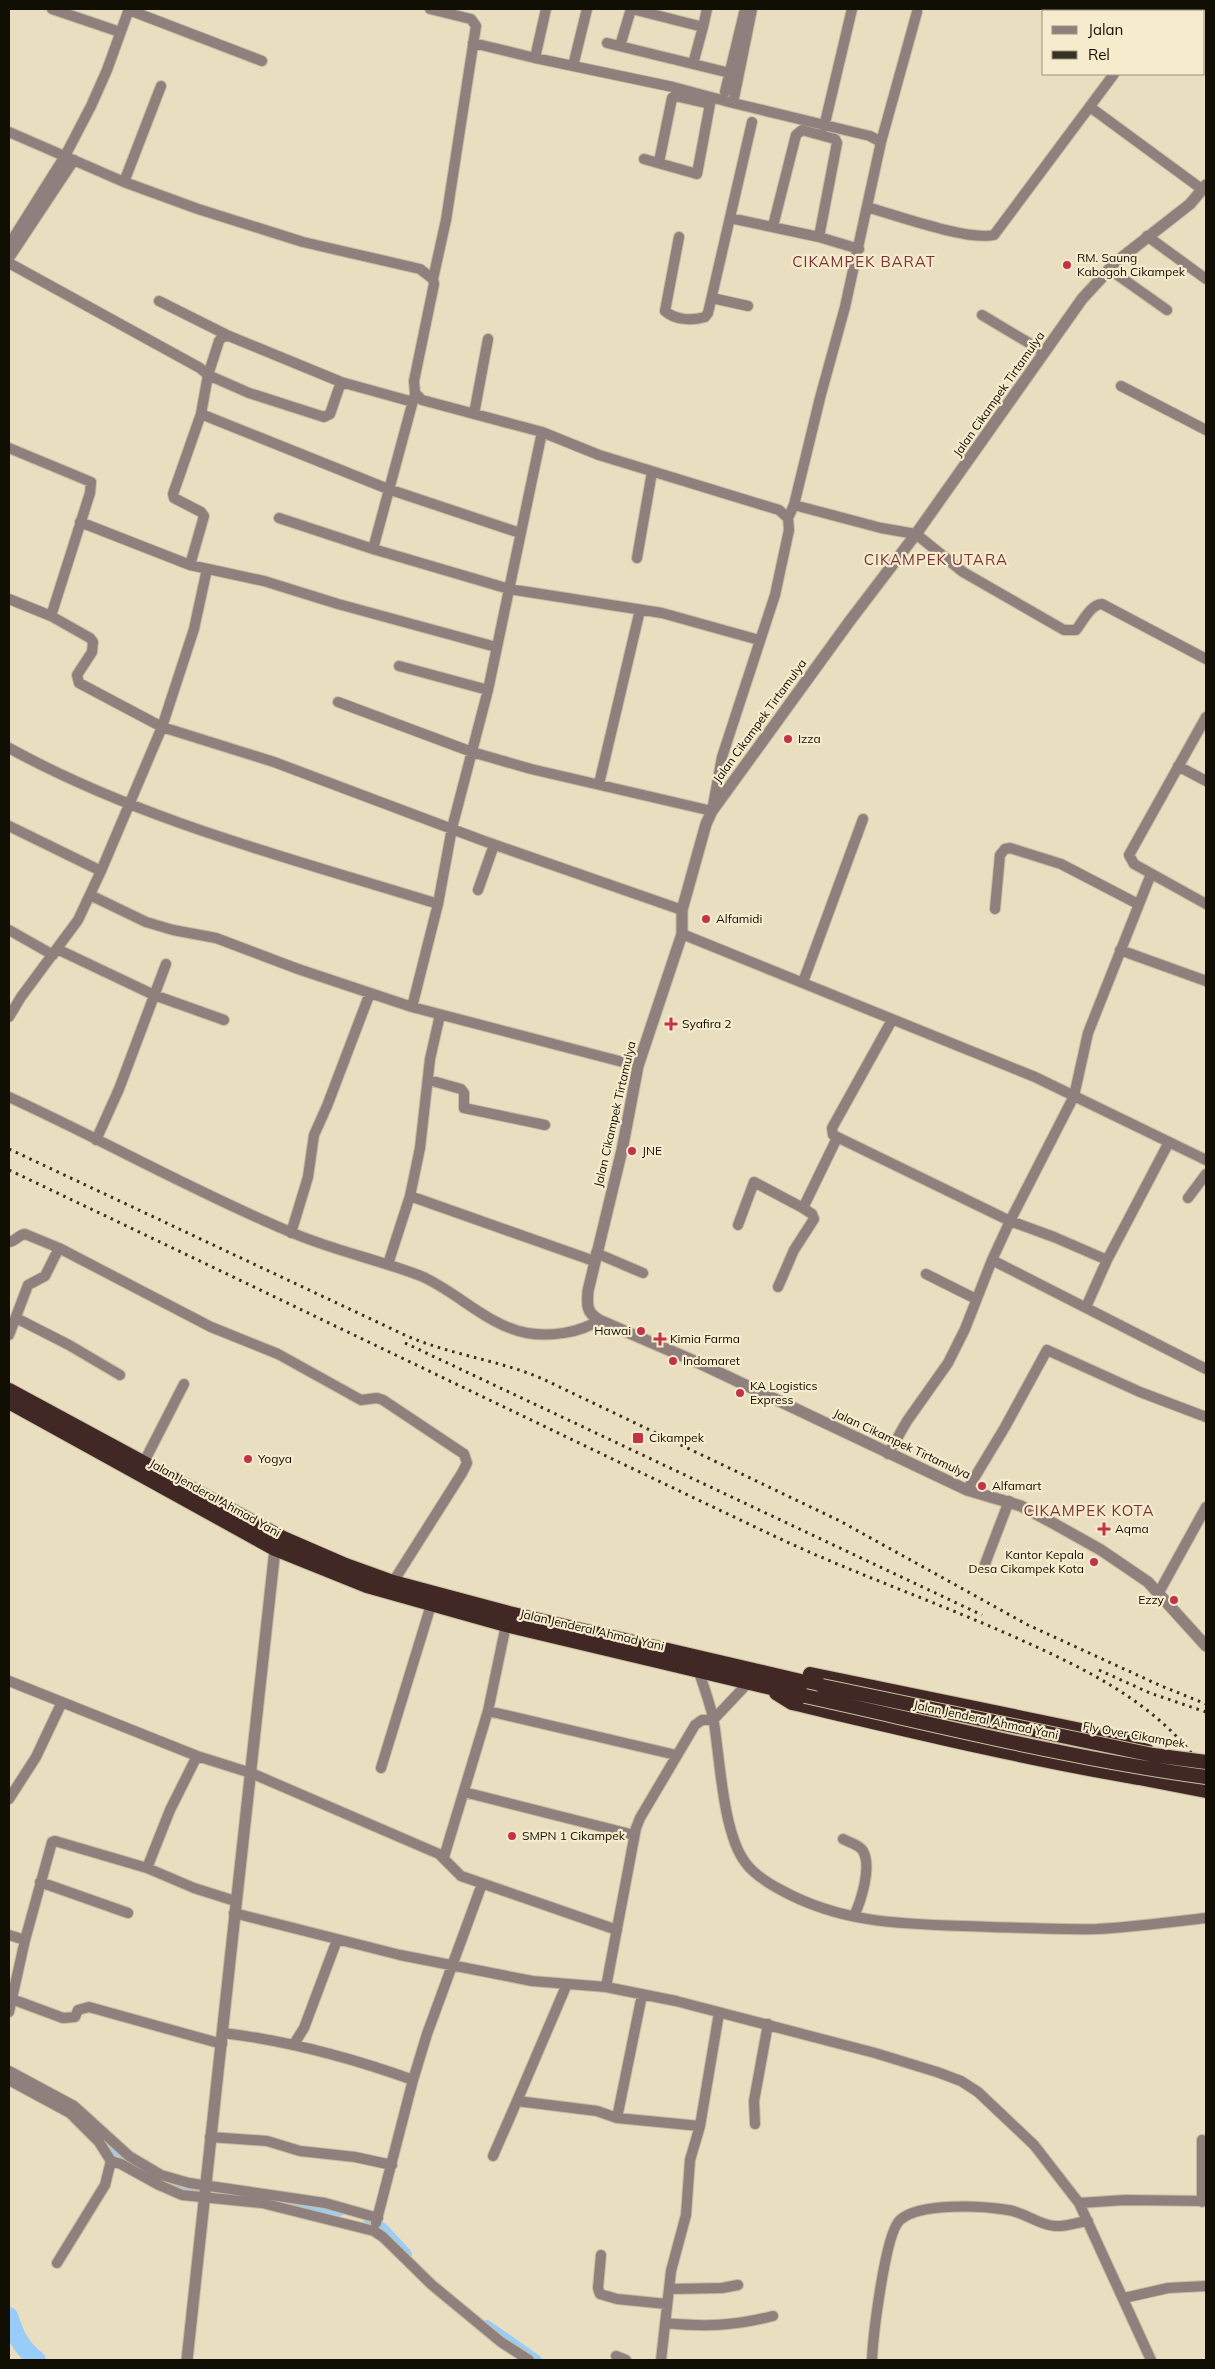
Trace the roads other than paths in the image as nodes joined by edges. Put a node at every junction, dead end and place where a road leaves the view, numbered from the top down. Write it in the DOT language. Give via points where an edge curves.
graph roads {
  1 [pos="52,9"];
  2 [pos="129,9"];
  3 [pos="430,9"];
  4 [pos="546,9"];
  5 [pos="587,9"];
  6 [pos="632,9"];
  7 [pos="707,9"];
  8 [pos="745,9"];
  9 [pos="752,9"];
  10 [pos="852,9"];
  11 [pos="917,12"];
  12 [pos="668,13"];
  13 [pos="703,27"];
  14 [pos="120,32"];
  15 [pos="607,43"];
  16 [pos="473,44"];
  17 [pos="620,46"];
  18 [pos="535,58"];
  19 [pos="262,61"];
  20 [pos="693,64"];
  21 [pos="573,66"];
  22 [pos="734,74"];
  23 [pos="1113,75"];
  24 [pos="161,86"];
  25 [pos="723,96"];
  26 [pos="710,104"];
  27 [pos="733,104"];
  28 [pos="1090,107"];
  29 [pos="752,122"];
  30 [pos="824,126"];
  31 [pos="9,132"];
  32 [pos="881,142"];
  33 [pos="69,158"];
  34 [pos="644,159"];
  35 [pos="659,162"];
  36 [pos="124,182"];
  37 [pos="1205,188"];
  38 [pos="867,207"];
  39 [pos="730,218"];
  40 [pos="773,226"];
  41 [pos="1147,236"];
  42 [pos="819,237"];
  43 [pos="679,238"];
  44 [pos="9,245"];
  45 [pos="859,249"];
  46 [pos="9,258"];
  47 [pos="9,263"];
  48 [pos="1109,268"];
  49 [pos="433,279"];
  50 [pos="1206,279"];
  51 [pos="712,298"];
  52 [pos="159,301"];
  53 [pos="748,306"];
  54 [pos="1167,310"];
  55 [pos="982,315"];
  56 [pos="228,336"];
  57 [pos="488,339"];
  58 [pos="1044,352"];
  59 [pos="208,375"];
  60 [pos="341,382"];
  61 [pos="1121,386"];
  62 [pos="414,398"];
  63 [pos="201,414"];
  64 [pos="474,414"];
  65 [pos="1206,430"];
  66 [pos="542,432"];
  67 [pos="9,448"];
  68 [pos="652,472"];
  69 [pos="388,489"];
  70 [pos="794,505"];
  71 [pos="279,518"];
  72 [pos="788,518"];
  73 [pos="80,522"];
  74 [pos="520,533"];
  75 [pos="916,534"];
  76 [pos="373,549"];
  77 [pos="637,558"];
  78 [pos="190,565"];
  79 [pos="206,569"];
  80 [pos="509,589"];
  81 [pos="9,599"];
  82 [pos="640,610"];
  83 [pos="51,616"];
  84 [pos="759,640"];
  85 [pos="496,647"];
  86 [pos="1206,659"];
  87 [pos="399,666"];
  88 [pos="488,690"];
  89 [pos="338,702"];
  90 [pos="1206,716"];
  91 [pos="162,727"];
  92 [pos="9,748"];
  93 [pos="472,752"];
  94 [pos="1178,766"];
  95 [pos="1206,781"];
  96 [pos="599,784"];
  97 [pos="128,804"];
  98 [pos="712,811"];
  99 [pos="863,820"];
  100 [pos="9,826"];
  101 [pos="452,828"];
  102 [pos="494,845"];
  103 [pos="101,871"];
  104 [pos="1151,874"];
  105 [pos="478,890"];
  106 [pos="90,895"];
  107 [pos="438,904"];
  108 [pos="1138,904"];
  109 [pos="1206,904"];
  110 [pos="995,908"];
  111 [pos="682,910"];
  112 [pos="9,930"];
  113 [pos="682,934"];
  114 [pos="1120,950"];
  115 [pos="55,952"];
  116 [pos="166,964"];
  117 [pos="1206,980"];
  118 [pos="803,982"];
  119 [pos="370,993"];
  120 [pos="154,995"];
  121 [pos="412,1007"];
  122 [pos="440,1015"];
  123 [pos="9,1017"];
  124 [pos="224,1020"];
  125 [pos="892,1020"];
  126 [pos="638,1066"];
  127 [pos="428,1080"];
  128 [pos="1074,1096"];
  129 [pos="9,1097"];
  130 [pos="545,1125"];
  131 [pos="837,1138"];
  132 [pos="96,1140"];
  133 [pos="1169,1142"];
  134 [pos="1206,1160"];
  135 [pos="1206,1174"];
  136 [pos="410,1196"];
  137 [pos="1188,1198"];
  138 [pos="803,1208"];
  139 [pos="1010,1221"];
  140 [pos="738,1225"];
  141 [pos="291,1233"];
  142 [pos="9,1242"];
  143 [pos="59,1248"];
  144 [pos="595,1257"];
  145 [pos="992,1260"];
  146 [pos="1107,1260"];
  147 [pos="388,1264"];
  148 [pos="643,1273"];
  149 [pos="926,1274"];
  150 [pos="778,1288"];
  151 [pos="976,1299"];
  152 [pos="1086,1306"];
  153 [pos="16,1318"];
  154 [pos="599,1320"];
  155 [pos="9,1335"];
  156 [pos="1206,1369"];
  157 [pos="120,1375"];
  158 [pos="184,1384"];
  159 [pos="9,1390"];
  160 [pos="9,1402"];
  161 [pos="1206,1417"];
  162 [pos="888,1454"];
  163 [pos="144,1462"];
  164 [pos="967,1490"];
  165 [pos="1009,1502"];
  166 [pos="1206,1508"];
  167 [pos="279,1543"];
  168 [pos="985,1564"];
  169 [pos="393,1582"];
  170 [pos="1158,1594"];
  171 [pos="431,1605"];
  172 [pos="506,1624"];
  173 [pos="1206,1646"];
  174 [pos="740,1665"];
  175 [pos="699,1672"];
  176 [pos="9,1681"];
  177 [pos="748,1683"];
  178 [pos="822,1686"];
  179 [pos="769,1688"];
  180 [pos="62,1702"];
  181 [pos="488,1711"];
  182 [pos="713,1720"];
  183 [pos="676,1754"];
  184 [pos="197,1756"];
  185 [pos="1206,1762"];
  186 [pos="381,1768"];
  187 [pos="251,1773"];
  188 [pos="1206,1777"];
  189 [pos="1139,1778"];
  190 [pos="1206,1791"];
  191 [pos="464,1792"];
  192 [pos="9,1799"];
  193 [pos="634,1835"];
  194 [pos="843,1838"];
  195 [pos="444,1857"];
  196 [pos="147,1868"];
  197 [pos="40,1882"];
  198 [pos="482,1884"];
  199 [pos="234,1907"];
  200 [pos="128,1913"];
  201 [pos="854,1916"];
  202 [pos="1206,1918"];
  203 [pos="617,1930"];
  204 [pos="9,1935"];
  205 [pos="25,1940"];
  206 [pos="337,1940"];
  207 [pos="451,1964"];
  208 [pos="567,1984"];
  209 [pos="606,1987"];
  210 [pos="642,1995"];
  211 [pos="11,1999"];
  212 [pos="9,2012"];
  213 [pos="719,2013"];
  214 [pos="768,2024"];
  215 [pos="222,2038"];
  216 [pos="294,2044"];
  217 [pos="9,2071"];
  218 [pos="9,2080"];
  219 [pos="413,2080"];
  220 [pos="517,2102"];
  221 [pos="617,2118"];
  222 [pos="755,2124"];
  223 [pos="700,2126"];
  224 [pos="210,2137"];
  225 [pos="1202,2140"];
  226 [pos="113,2155"];
  227 [pos="493,2156"];
  228 [pos="392,2165"];
  229 [pos="203,2191"];
  230 [pos="1204,2202"];
  231 [pos="1079,2203"];
  232 [pos="1088,2221"];
  233 [pos="376,2224"];
  234 [pos="601,2255"];
  235 [pos="57,2263"];
  236 [pos="738,2285"];
  237 [pos="1206,2286"];
  238 [pos="670,2289"];
  239 [pos="1124,2298"];
  240 [pos="667,2304"];
  241 [pos="773,2316"];
  242 [pos="665,2323"];
  243 [pos="187,2360"];
  244 [pos="529,2360"];
  245 [pos="661,2360"];
  246 [pos="872,2360"];
  247 [pos="1151,2360"];
  1 -- 14 [label="street"];
  2 -- 14 [label="street"];
  2 -- 19 [label="street"];
  3 -- 16 [label="street" via="471,19 476,26"];
  4 -- 18 [label="street"];
  5 -- 21 [label="street"];
  6 -- 12 [label="street"];
  6 -- 17 [label="street"];
  7 -- 13 [label="street"];
  8 -- 22 [label="street"];
  9 -- 22 [label="street"];
  10 -- 30 [label="street"];
  11 -- 32 [label="street"];
  12 -- 13 [label="street"];
  13 -- 20 [label="street"];
  14 -- 33 [label="street"];
  15 -- 17 [label="street"];
  16 -- 18 [label="street"];
  16 -- 49 [label="street" via="446,220"];
  17 -- 20 [label="street"];
  18 -- 21 [label="street"];
  20 -- 22 [label="street"];
  21 -- 25 [label="street"];
  22 -- 25 [label="street"];
  22 -- 27 [label="street"];
  23 -- 28 [label="street"];
  24 -- 36 [label="street"];
  25 -- 26 [label="street"];
  25 -- 27 [label="street"];
  26 -- 35 [label="street" via="672,98"];
  26 -- 35 [label="street" via="697,174"];
  27 -- 30 [label="street"];
  28 -- 37 [label="street"];
  28 -- 38 [label="street" via="994,235 981,237 922,224"];
  29 -- 39 [label="street"];
  30 -- 32 [label="street"];
  31 -- 33 [label="street"];
  32 -- 38 [label="street"];
  33 -- 36 [label="street"];
  33 -- 44 [label="street"];
  33 -- 46 [label="street"];
  34 -- 35 [label="street"];
  36 -- 49 [label="street" via="269,232 420,270"];
  37 -- 41 [label="street, Jalan Cikampek Tirtamulya" via="1190,204"];
  38 -- 45 [label="street"];
  39 -- 40 [label="street"];
  39 -- 51 [label="street"];
  40 -- 42 [label="street"];
  40 -- 42 [label="street" via="796,135 802,130 835,139 837,143"];
  41 -- 48 [label="street, Jalan Cikampek Tirtamulya"];
  41 -- 50 [label="street"];
  42 -- 45 [label="street"];
  43 -- 51 [label="street" via="664,311 693,321 705,318"];
  45 -- 70 [label="street"];
  47 -- 59 [label="street"];
  48 -- 54 [label="street"];
  48 -- 58 [label="street, Jalan Cikampek Tirtamulya"];
  49 -- 62 [label="street" via="434,290 414,381"];
  51 -- 53 [label="street"];
  52 -- 56 [label="street"];
  55 -- 58 [label="street"];
  56 -- 59 [label="street" via="219,341"];
  56 -- 60 [label="street"];
  57 -- 64 [label="street"];
  58 -- 75 [label="street, Jalan Cikampek Tirtamulya"];
  59 -- 60 [label="street" via="249,393 324,417 330,414"];
  59 -- 63 [label="street"];
  60 -- 62 [label="street"];
  61 -- 65 [label="street"];
  62 -- 64 [label="street"];
  62 -- 69 [label="street"];
  63 -- 69 [label="street"];
  63 -- 78 [label="street" via="173,494 174,498 204,516"];
  64 -- 66 [label="street"];
  66 -- 68 [label="street"];
  66 -- 74 [label="street"];
  67 -- 73 [label="street" via="91,482"];
  68 -- 72 [label="street" via="779,510"];
  68 -- 77 [label="street"];
  69 -- 74 [label="street"];
  69 -- 76 [label="street"];
  70 -- 72 [label="street"];
  70 -- 75 [label="street"];
  71 -- 76 [label="street"];
  72 -- 84 [label="street" via="785,551"];
  73 -- 78 [label="street"];
  73 -- 83 [label="street"];
  74 -- 80 [label="street"];
  75 -- 86 [label="street" via="963,572 1064,630 1076,630 1093,607 1102,604"];
  75 -- 98 [label="street, Jalan Cikampek Tirtamulya"];
  76 -- 80 [label="street"];
  78 -- 79 [label="street"];
  79 -- 85 [label="street" via="264,581"];
  79 -- 91 [label="street" via="194,629"];
  80 -- 82 [label="street"];
  80 -- 85 [label="street"];
  81 -- 83 [label="street"];
  82 -- 84 [label="street"];
  82 -- 96 [label="street"];
  83 -- 91 [label="street" via="93,642 92,652 77,676 79,683"];
  84 -- 98 [label="street" via="722,756"];
  85 -- 88 [label="street"];
  87 -- 88 [label="street"];
  88 -- 93 [label="street"];
  89 -- 93 [label="street"];
  90 -- 94 [label="street"];
  91 -- 97 [label="street"];
  91 -- 101 [label="street" via="274,762"];
  92 -- 97 [label="street" via="80,785"];
  93 -- 96 [label="street"];
  93 -- 101 [label="street"];
  94 -- 95 [label="street"];
  94 -- 104 [label="street" via="1130,851 1130,861"];
  96 -- 98 [label="street"];
  97 -- 103 [label="street"];
  97 -- 107 [label="street"];
  98 -- 111 [label="street, Jalan Cikampek Tirtamulya"];
  99 -- 118 [label="street"];
  100 -- 103 [label="street"];
  101 -- 102 [label="street"];
  101 -- 107 [label="street"];
  102 -- 105 [label="street"];
  102 -- 111 [label="street"];
  103 -- 106 [label="street"];
  104 -- 108 [label="street"];
  104 -- 109 [label="street"];
  106 -- 115 [label="street" via="78,920"];
  106 -- 119 [label="street" via="146,922 216,938"];
  107 -- 121 [label="street"];
  108 -- 110 [label="street" via="1061,864 1010,848 1000,855"];
  108 -- 114 [label="street"];
  111 -- 113 [label="street, Jalan Cikampek Tirtamulya"];
  112 -- 115 [label="street"];
  113 -- 118 [label="street"];
  113 -- 126 [label="street, Jalan Cikampek Tirtamulya"];
  114 -- 117 [label="street"];
  114 -- 128 [label="street" via="1088,1034"];
  115 -- 120 [label="street"];
  115 -- 123 [label="street"];
  116 -- 120 [label="street"];
  118 -- 125 [label="street"];
  119 -- 121 [label="street"];
  119 -- 141 [label="street" via="314,1135 308,1177"];
  120 -- 124 [label="street"];
  120 -- 132 [label="street"];
  121 -- 122 [label="street"];
  122 -- 126 [label="street"];
  122 -- 127 [label="street"];
  125 -- 128 [label="street" via="1035,1077"];
  125 -- 131 [label="street" via="832,1128"];
  126 -- 144 [label="street, Jalan Cikampek Tirtamulya" via="622,1150"];
  127 -- 130 [label="street" via="461,1089 464,1108"];
  127 -- 136 [label="street" via="420,1148"];
  128 -- 133 [label="street"];
  128 -- 139 [label="street"];
  129 -- 132 [label="street"];
  131 -- 138 [label="street"];
  131 -- 139 [label="street"];
  132 -- 141 [label="street"];
  133 -- 134 [label="street"];
  133 -- 146 [label="street"];
  135 -- 137 [label="street"];
  136 -- 144 [label="street"];
  136 -- 147 [label="street"];
  138 -- 140 [label="street" via="754,1182"];
  138 -- 150 [label="street" via="814,1219 794,1250"];
  139 -- 145 [label="street"];
  139 -- 146 [label="street"];
  141 -- 147 [label="street"];
  142 -- 143 [label="street" via="25,1234"];
  143 -- 153 [label="street" via="45,1276 28,1286"];
  143 -- 169 [label="street" via="211,1327 278,1354 361,1400 383,1400 464,1454 467,1463 462,1473"];
  144 -- 148 [label="street"];
  144 -- 154 [label="street, Jalan Cikampek Tirtamulya" via="587,1308"];
  145 -- 151 [label="street"];
  145 -- 152 [label="street"];
  146 -- 152 [label="street"];
  147 -- 154 [label="street" via="423,1277 450,1291 483,1315 528,1333 574,1333"];
  149 -- 151 [label="street"];
  151 -- 162 [label="street" via="948,1363"];
  152 -- 156 [label="street"];
  153 -- 155 [label="street"];
  153 -- 157 [label="street"];
  154 -- 162 [label="street, Jalan Cikampek Tirtamulya" via="699,1363"];
  158 -- 163 [label="street"];
  159 -- 163 [label="highway, Jalan Jenderal Ahmad Yani"];
  160 -- 167 [label="highway, Jalan Jenderal Ahmad Yani"];
  161 -- 164 [label="street" via="1140,1392 1047,1350 1006,1427"];
  162 -- 164 [label="street, Jalan Cikampek Tirtamulya"];
  163 -- 167 [label="highway, Jalan Jenderal Ahmad Yani"];
  164 -- 165 [label="street, Jalan Cikampek Tirtamulya"];
  165 -- 168 [label="street"];
  165 -- 170 [label="street, Jalan Cikampek Tirtamulya" via="1101,1550 1148,1582"];
  166 -- 170 [label="street"];
  167 -- 169 [label="highway, Jalan Jenderal Ahmad Yani"];
  167 -- 171 [label="highway, Jalan Jenderal Ahmad Yani" via="367,1586"];
  167 -- 187 [label="street"];
  169 -- 174 [label="highway, Jalan Jenderal Ahmad Yani"];
  170 -- 173 [label="street, Jalan Cikampek Tirtamulya"];
  171 -- 172 [label="highway, Jalan Jenderal Ahmad Yani"];
  171 -- 186 [label="street"];
  172 -- 175 [label="highway, Jalan Jenderal Ahmad Yani"];
  172 -- 181 [label="street"];
  174 -- 178 [label="highway, Jalan Jenderal Ahmad Yani"];
  174 -- 189 [label="highway" via="792,1671 1134,1741 1145,1746 1149,1753 1149,1766"];
  175 -- 177 [label="highway, Jalan Jenderal Ahmad Yani"];
  175 -- 182 [label="street"];
  176 -- 180 [label="street"];
  177 -- 179 [label="highway, Jalan Jenderal Ahmad Yani"];
  177 -- 182 [label="street"];
  178 -- 185 [label="highway, Fly Over Cikampek, bridge" via="1153,1755"];
  179 -- 188 [label="highway, Jalan Jenderal Ahmad Yani, bridge" via="1043,1748"];
  179 -- 189 [label="highway" via="792,1703 991,1749"];
  180 -- 184 [label="street"];
  180 -- 192 [label="street" via="36,1757"];
  181 -- 183 [label="street"];
  181 -- 191 [label="street"];
  182 -- 183 [label="street" via="702,1720 695,1725"];
  182 -- 201 [label="street" via="729,1824 746,1863 765,1880 790,1895 828,1911"];
  183 -- 193 [label="street"];
  184 -- 187 [label="street"];
  184 -- 196 [label="street" via="170,1810"];
  187 -- 195 [label="street"];
  187 -- 199 [label="street"];
  189 -- 190 [label="highway"];
  191 -- 193 [label="street"];
  191 -- 195 [label="street"];
  193 -- 203 [label="street"];
  194 -- 201 [label="street" via="861,1848 864,1854 863,1892"];
  195 -- 198 [label="street" via="456,1872"];
  196 -- 197 [label="street" via="55,1841"];
  196 -- 199 [label="street"];
  197 -- 200 [label="street"];
  197 -- 205 [label="street"];
  198 -- 203 [label="street"];
  198 -- 207 [label="street"];
  199 -- 206 [label="street"];
  199 -- 215 [label="street"];
  201 -- 202 [label="street" via="912,1924 1059,1929"];
  203 -- 209 [label="street"];
  204 -- 205 [label="street"];
  205 -- 211 [label="street"];
  206 -- 207 [label="street"];
  206 -- 216 [label="street" via="304,2028"];
  207 -- 208 [label="street" via="532,1981"];
  207 -- 219 [label="street"];
  208 -- 209 [label="street"];
  208 -- 220 [label="street"];
  209 -- 210 [label="street"];
  210 -- 213 [label="street"];
  210 -- 221 [label="street"];
  211 -- 212 [label="street"];
  211 -- 215 [label="street" via="63,2018 75,2017 78,2010 89,2007"];
  213 -- 214 [label="street"];
  213 -- 223 [label="street"];
  214 -- 222 [label="street" via="754,2101"];
  214 -- 231 [label="street" via="909,2063 961,2081 978,2092 1034,2145"];
  215 -- 216 [label="street" via="264,2037"];
  215 -- 224 [label="street"];
  216 -- 219 [label="street" via="349,2057"];
  217 -- 226 [label="street" via="74,2106"];
  218 -- 226 [label="street" via="70,2113"];
  219 -- 228 [label="street"];
  220 -- 221 [label="street" via="598,2111"];
  220 -- 227 [label="street"];
  221 -- 223 [label="street"];
  223 -- 238 [label="street" via="690,2160 686,2215 671,2271"];
  224 -- 228 [label="street" via="266,2140 300,2151"];
  224 -- 229 [label="street"];
  225 -- 230 [label="street"];
  226 -- 229 [label="street"];
  226 -- 229 [label="street" via="158,2185 182,2195"];
  226 -- 235 [label="street" via="105,2185"];
  228 -- 233 [label="street"];
  229 -- 233 [label="street" via="325,2204"];
  229 -- 243 [label="street"];
  230 -- 231 [label="street" via="1125,2200"];
  231 -- 232 [label="street"];
  232 -- 239 [label="street"];
  232 -- 246 [label="street" via="1056,2226 1016,2212 975,2207 936,2207 903,2217 895,2227 885,2269"];
  233 -- 244 [label="street" via="383,2237 432,2285 501,2342"];
  234 -- 240 [label="street" via="600,2294"];
  236 -- 238 [label="street"];
  237 -- 239 [label="street" via="1168,2288"];
  238 -- 240 [label="street"];
  239 -- 247 [label="street"];
  240 -- 242 [label="street"];
  241 -- 242 [label="street" via="714,2326"];
  242 -- 245 [label="street"];
}
